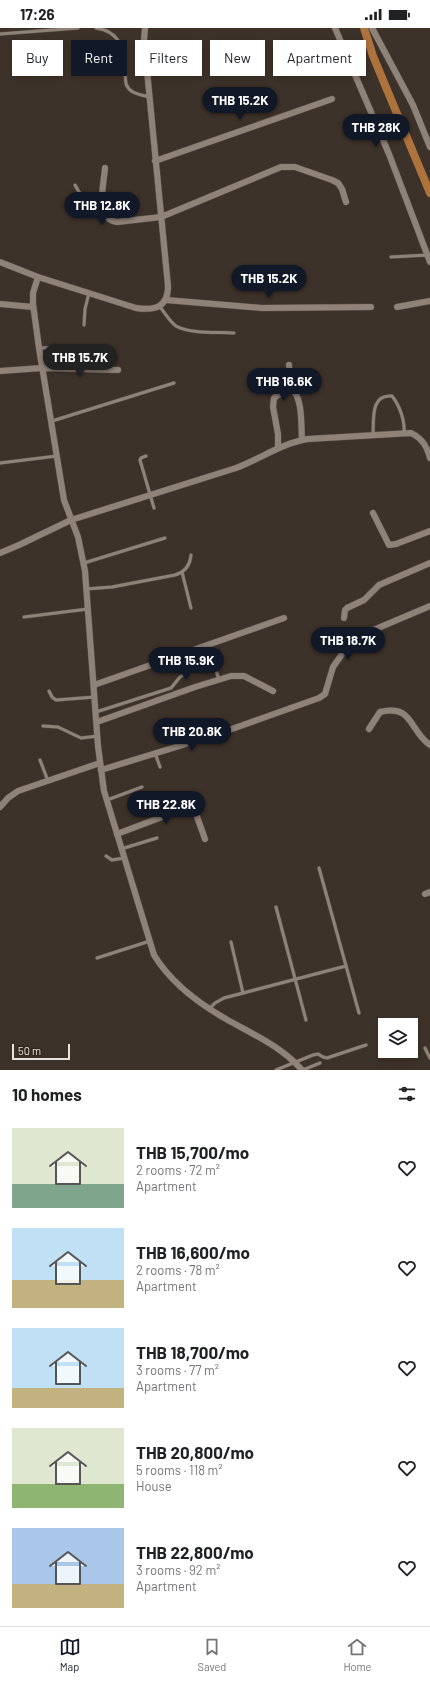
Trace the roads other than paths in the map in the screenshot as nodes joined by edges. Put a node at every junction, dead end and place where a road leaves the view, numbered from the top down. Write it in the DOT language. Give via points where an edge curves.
graph roads {
  1 [pos="78,28"];
  2 [pos="96,28"];
  3 [pos="145,28"];
  4 [pos="335,28"];
  5 [pos="372,28"];
  6 [pos="0,34"];
  7 [pos="149,97"];
  8 [pos="332,99"];
  9 [pos="430,147"];
  10 [pos="155,161"];
  11 [pos="105,168"];
  12 [pos="75,185"];
  13 [pos="346,202"];
  14 [pos="103,211"];
  15 [pos="161,217"];
  16 [pos="428,255"];
  17 [pos="391,257"];
  18 [pos="0,262"];
  19 [pos="430,262"];
  20 [pos="38,276"];
  21 [pos="89,293"];
  22 [pos="166,300"];
  23 [pos="430,301"];
  24 [pos="0,304"];
  25 [pos="33,307"];
  26 [pos="160,307"];
  27 [pos="371,307"];
  28 [pos="397,307"];
  29 [pos="84,325"];
  30 [pos="234,333"];
  31 [pos="39,348"];
  32 [pos="79,348"];
  33 [pos="289,365"];
  34 [pos="42,368"];
  35 [pos="118,370"];
  36 [pos="0,371"];
  37 [pos="174,383"];
  38 [pos="291,389"];
  39 [pos="52,421"];
  40 [pos="404,433"];
  41 [pos="373,435"];
  42 [pos="302,440"];
  43 [pos="428,447"];
  44 [pos="278,448"];
  45 [pos="57,456"];
  46 [pos="146,456"];
  47 [pos="430,458"];
  48 [pos="0,463"];
  49 [pos="150,496"];
  50 [pos="154,508"];
  51 [pos="373,513"];
  52 [pos="71,520"];
  53 [pos="430,530"];
  54 [pos="165,538"];
  55 [pos="0,553"];
  56 [pos="191,555"];
  57 [pos="84,563"];
  58 [pos="430,563"];
  59 [pos="182,572"];
  60 [pos="86,589"];
  61 [pos="430,606"];
  62 [pos="191,608"];
  63 [pos="88,609"];
  64 [pos="24,617"];
  65 [pos="284,618"];
  66 [pos="344,618"];
  67 [pos="215,667"];
  68 [pos="187,673"];
  69 [pos="219,680"];
  70 [pos="94,685"];
  71 [pos="273,690"];
  72 [pos="49,691"];
  73 [pos="95,697"];
  74 [pos="96,712"];
  75 [pos="97,722"];
  76 [pos="42,726"];
  77 [pos="369,729"];
  78 [pos="98,736"];
  79 [pos="430,745"];
  80 [pos="155,753"];
  81 [pos="40,760"];
  82 [pos="101,767"];
  83 [pos="160,767"];
  84 [pos="48,781"];
  85 [pos="142,786"];
  86 [pos="107,800"];
  87 [pos="1,803"];
  88 [pos="117,834"];
  89 [pos="157,838"];
  90 [pos="205,839"];
  91 [pos="121,849"];
  92 [pos="106,856"];
  93 [pos="124,858"];
  94 [pos="320,868"];
  95 [pos="276,907"];
  96 [pos="150,941"];
  97 [pos="231,942"];
  98 [pos="97,958"];
  99 [pos="346,966"];
  100 [pos="295,980"];
  101 [pos="243,993"];
  102 [pos="210,1008"];
  103 [pos="359,1014"];
  104 [pos="306,1020"];
  105 [pos="366,1045"];
  106 [pos="425,1048"];
  107 [pos="430,1058"];
  108 [pos="295,1062"];
  109 [pos="320,1062"];
  110 [pos="276,1070"];
  111 [pos="303,1070"];
  1 -- 6 [label="lane"];
  2 -- 7 [label="lane" via="112,33 119,41 128,89"];
  3 -- 7 [label="street"];
  4 -- 16 [label="street"];
  5 -- 9 [label="street" via="413,105"];
  7 -- 10 [label="street"];
  8 -- 10 [label="street"];
  10 -- 15 [label="street"];
  11 -- 14 [label="street"];
  12 -- 14 [label="lane" via="90,206"];
  13 -- 15 [label="street" via="338,183 295,167 281,167"];
  14 -- 15 [label="street" via="108,219 117,222"];
  15 -- 22 [label="street" via="168,286"];
  16 -- 17 [label="lane"];
  16 -- 19 [label="street"];
  18 -- 20 [label="street"];
  20 -- 21 [label="street"];
  20 -- 25 [label="street" via="32,292"];
  21 -- 26 [label="street" via="136,308"];
  21 -- 29 [label="lane"];
  22 -- 26 [label="street"];
  22 -- 27 [label="street" via="262,308"];
  23 -- 28 [label="street"];
  24 -- 25 [label="street"];
  25 -- 31 [label="street"];
  26 -- 30 [label="lane" via="176,326 197,331"];
  31 -- 32 [label="lane"];
  31 -- 34 [label="street"];
  33 -- 38 [label="street"];
  34 -- 35 [label="street"];
  34 -- 36 [label="street"];
  34 -- 39 [label="street"];
  37 -- 39 [label="lane"];
  38 -- 42 [label="street" via="299,398"];
  38 -- 44 [label="street" via="274,398"];
  39 -- 45 [label="street"];
  40 -- 41 [label="street"];
  40 -- 41 [label="lane" via="403,418 397,402 392,396 388,396 382,397 374,406"];
  40 -- 43 [label="street" via="419,436"];
  41 -- 42 [label="street"];
  42 -- 44 [label="street"];
  43 -- 47 [label="street"];
  44 -- 49 [label="street" via="253,461"];
  45 -- 48 [label="lane"];
  45 -- 52 [label="street" via="64,500"];
  46 -- 49 [label="lane" via="140,460"];
  49 -- 50 [label="lane"];
  49 -- 52 [label="street"];
  51 -- 53 [label="street" via="388,545"];
  52 -- 55 [label="street"];
  52 -- 57 [label="street"];
  54 -- 57 [label="lane"];
  56 -- 59 [label="lane" via="189,566"];
  57 -- 60 [label="street"];
  58 -- 66 [label="street" via="379,585 364,600 347,608"];
  59 -- 60 [label="lane" via="112,587"];
  59 -- 62 [label="lane"];
  60 -- 63 [label="street"];
  61 -- 80 [label="street" via="364,634 345,650 333,667 325,694 319,698 220,734"];
  63 -- 64 [label="lane"];
  63 -- 70 [label="street"];
  65 -- 70 [label="street"];
  67 -- 69 [label="lane"];
  68 -- 74 [label="lane" via="180,677 172,688"];
  69 -- 71 [label="street" via="231,676 244,676"];
  69 -- 75 [label="street"];
  70 -- 73 [label="street"];
  72 -- 73 [label="lane" via="56,700"];
  73 -- 74 [label="street"];
  74 -- 75 [label="street"];
  75 -- 78 [label="street"];
  76 -- 78 [label="lane" via="58,726 81,738"];
  77 -- 79 [label="street" via="380,712 392,709 401,711"];
  78 -- 82 [label="street"];
  80 -- 82 [label="street"];
  80 -- 83 [label="lane"];
  81 -- 84 [label="lane"];
  82 -- 84 [label="street"];
  82 -- 86 [label="street"];
  84 -- 87 [label="street" via="18,791"];
  85 -- 86 [label="lane"];
  86 -- 88 [label="street"];
  88 -- 90 [label="street" via="189,808 195,811"];
  88 -- 91 [label="street"];
  89 -- 91 [label="lane"];
  91 -- 93 [label="street"];
  92 -- 93 [label="lane" via="112,860"];
  93 -- 96 [label="street"];
  94 -- 99 [label="lane"];
  95 -- 100 [label="lane"];
  96 -- 98 [label="lane"];
  96 -- 102 [label="street" via="154,955 170,977"];
  97 -- 101 [label="lane"];
  99 -- 100 [label="lane"];
  99 -- 103 [label="lane"];
  100 -- 101 [label="lane"];
  100 -- 104 [label="lane"];
  101 -- 102 [label="lane" via="220,1000"];
  102 -- 108 [label="street" via="264,1039"];
  105 -- 108 [label="lane" via="327,1058 318,1054"];
  106 -- 107 [label="lane"];
  108 -- 110 [label="lane"];
  108 -- 111 [label="street"];
  109 -- 111 [label="lane"];
}
